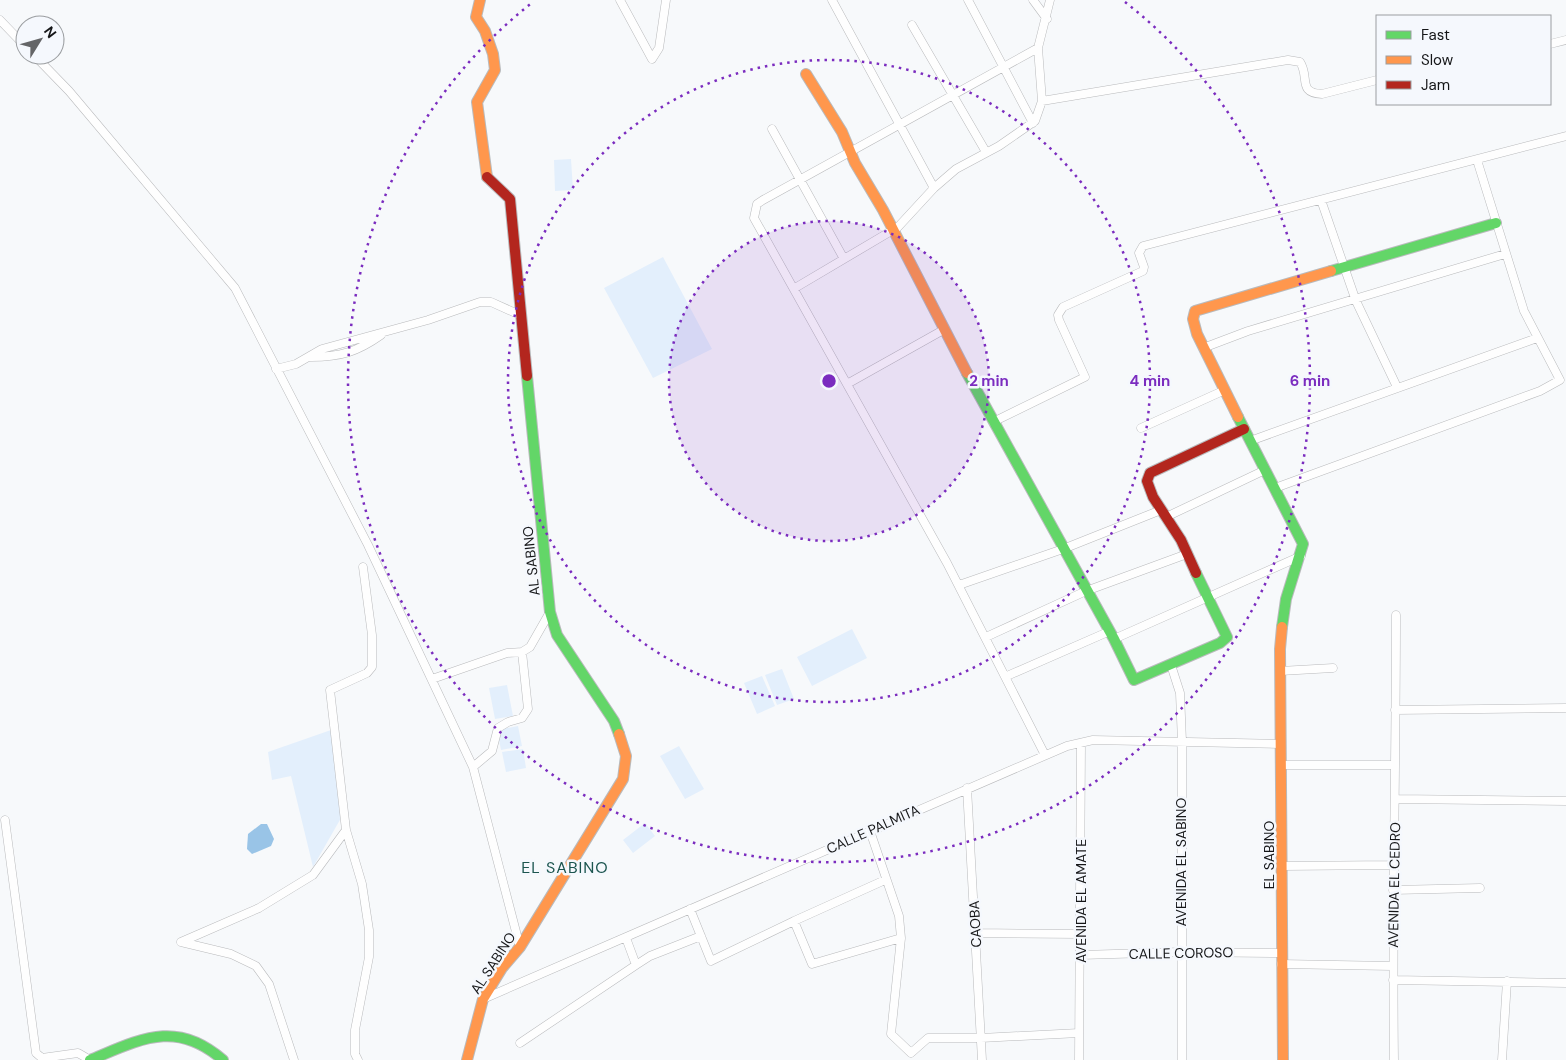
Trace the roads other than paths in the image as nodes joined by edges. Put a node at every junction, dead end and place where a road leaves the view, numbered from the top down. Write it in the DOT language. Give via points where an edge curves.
graph roads {
  1 [pos="480,0"];
  2 [pos="620,0"];
  3 [pos="666,0"];
  4 [pos="832,0"];
  5 [pos="968,0"];
  6 [pos="1033,0"];
  7 [pos="1050,0"];
  8 [pos="1047,19"];
  9 [pos="0,20"];
  10 [pos="912,25"];
  11 [pos="15,36"];
  12 [pos="1566,40"];
  13 [pos="1551,44"];
  14 [pos="1038,48"];
  15 [pos="44,65"];
  16 [pos="1004,68"];
  17 [pos="806,74"];
  18 [pos="1376,80"];
  19 [pos="953,96"];
  20 [pos="1042,101"];
  21 [pos="1033,123"];
  22 [pos="900,126"];
  23 [pos="772,129"];
  24 [pos="1566,136"];
  25 [pos="850,151"];
  26 [pos="986,152"];
  27 [pos="1477,160"];
  28 [pos="802,180"];
  29 [pos="934,188"];
  30 [pos="1321,200"];
  31 [pos="1496,223"];
  32 [pos="893,230"];
  33 [pos="1506,254"];
  34 [pos="844,259"];
  35 [pos="1344,267"];
  36 [pos="795,288"];
  37 [pos="1356,301"];
  38 [pos="520,315"];
  39 [pos="945,329"];
  40 [pos="1536,338"];
  41 [pos="1203,348"];
  42 [pos="276,369"];
  43 [pos="847,384"];
  44 [pos="1397,387"];
  45 [pos="1225,390"];
  46 [pos="993,422"];
  47 [pos="1141,428"];
  48 [pos="1244,428"];
  49 [pos="1250,441"];
  50 [pos="1265,470"];
  51 [pos="1275,488"];
  52 [pos="1164,513"];
  53 [pos="1063,549"];
  54 [pos="1187,554"];
  55 [pos="1302,556"];
  56 [pos="363,567"];
  57 [pos="959,585"];
  58 [pos="1086,591"];
  59 [pos="1210,599"];
  60 [pos="550,612"];
  61 [pos="1396,615"];
  62 [pos="1112,635"];
  63 [pos="986,637"];
  64 [pos="522,652"];
  65 [pos="1171,665"];
  66 [pos="1333,668"];
  67 [pos="1280,671"];
  68 [pos="1007,676"];
  69 [pos="432,679"];
  70 [pos="1566,708"];
  71 [pos="1395,710"];
  72 [pos="1182,742"];
  73 [pos="1081,743"];
  74 [pos="1280,744"];
  75 [pos="1045,755"];
  76 [pos="1282,765"];
  77 [pos="1395,765"];
  78 [pos="473,767"];
  79 [pos="967,788"];
  80 [pos="1396,799"];
  81 [pos="1566,801"];
  82 [pos="5,820"];
  83 [pos="346,830"];
  84 [pos="870,831"];
  85 [pos="1393,865"];
  86 [pos="1283,866"];
  87 [pos="885,880"];
  88 [pos="1480,888"];
  89 [pos="1393,890"];
  90 [pos="690,909"];
  91 [pos="794,921"];
  92 [pos="976,933"];
  93 [pos="1080,934"];
  94 [pos="701,936"];
  95 [pos="626,938"];
  96 [pos="901,938"];
  97 [pos="520,947"];
  98 [pos="1180,952"];
  99 [pos="1280,953"];
  100 [pos="1081,955"];
  101 [pos="1281,964"];
  102 [pos="636,965"];
  103 [pos="1392,966"];
  104 [pos="1393,980"];
  105 [pos="1507,981"];
  106 [pos="1566,983"];
  107 [pos="483,999"];
  108 [pos="1079,1033"];
  109 [pos="981,1038"];
  110 [pos="520,1043"];
  111 [pos="90,1060"];
  112 [pos="223,1060"];
  113 [pos="294,1060"];
  114 [pos="358,1060"];
  115 [pos="467,1060"];
  116 [pos="982,1060"];
  117 [pos="1079,1060"];
  118 [pos="1182,1060"];
  119 [pos="1283,1060"];
  120 [pos="1394,1060"];
  121 [pos="1502,1060"];
  1 -- 38 [label="street, AL SABINO" via="476,17 485,30 495,70 478,102 486,176 510,199"];
  2 -- 3 [label="street" via="652,59 659,48"];
  4 -- 22 [label="street"];
  5 -- 16 [label="street"];
  6 -- 8 [label="street"];
  7 -- 8 [label="street"];
  8 -- 14 [label="street"];
  9 -- 11 [label="street"];
  10 -- 19 [label="street"];
  12 -- 13 [label="street"];
  14 -- 16 [label="street"];
  14 -- 20 [label="street"];
  15 -- 42 [label="street" via="235,288"];
  16 -- 19 [label="street"];
  16 -- 21 [label="street"];
  17 -- 25 [label="street"];
  18 -- 20 [label="street" via="1314,94 1308,91 1300,62 1288,60"];
  19 -- 22 [label="street"];
  19 -- 26 [label="street"];
  20 -- 21 [label="street"];
  21 -- 26 [label="street"];
  22 -- 25 [label="street"];
  22 -- 29 [label="street"];
  23 -- 28 [label="street"];
  24 -- 27 [label="street"];
  25 -- 28 [label="street"];
  25 -- 32 [label="street"];
  26 -- 29 [label="street" via="956,169"];
  27 -- 30 [label="street"];
  27 -- 31 [label="street"];
  28 -- 34 [label="street"];
  28 -- 36 [label="street" via="756,204 754,210 754,218"];
  29 -- 32 [label="street"];
  30 -- 35 [label="street"];
  30 -- 46 [label="street" via="1143,246 1139,253 1143,271 1060,311 1059,320 1085,377"];
  31 -- 33 [label="street"];
  31 -- 35 [label="street"];
  32 -- 34 [label="street"];
  32 -- 39 [label="street"];
  33 -- 37 [label="street"];
  33 -- 40 [label="street"];
  34 -- 36 [label="street"];
  35 -- 37 [label="street"];
  35 -- 41 [label="street" via="1195,311 1192,322"];
  36 -- 43 [label="street"];
  37 -- 41 [label="street"];
  37 -- 44 [label="street"];
  38 -- 42 [label="street" via="491,302 480,302 383,334 322,349 311,357"];
  38 -- 60 [label="street, AL SABINO"];
  39 -- 43 [label="street"];
  39 -- 46 [label="street"];
  40 -- 44 [label="street"];
  40 -- 51 [label="street" via="1559,374 1557,383 1540,392"];
  41 -- 45 [label="street"];
  42 -- 69 [label="street" via="368,545"];
  43 -- 57 [label="street"];
  44 -- 49 [label="street"];
  45 -- 47 [label="street"];
  45 -- 48 [label="street"];
  46 -- 53 [label="street"];
  48 -- 49 [label="street"];
  48 -- 52 [label="street" via="1150,472 1147,481"];
  49 -- 50 [label="street"];
  50 -- 51 [label="street"];
  50 -- 52 [label="street"];
  51 -- 55 [label="street" via="1300,535"];
  52 -- 53 [label="street"];
  52 -- 54 [label="street"];
  53 -- 57 [label="street"];
  53 -- 58 [label="street"];
  54 -- 58 [label="street"];
  54 -- 59 [label="street"];
  55 -- 59 [label="street"];
  55 -- 67 [label="street, EL SABINO" via="1288,591 1282,618"];
  56 -- 83 [label="street" via="372,635 372,667 367,673 330,690"];
  57 -- 63 [label="street"];
  58 -- 62 [label="street"];
  58 -- 63 [label="street"];
  59 -- 62 [label="street"];
  59 -- 65 [label="street" via="1227,632 1225,640"];
  60 -- 64 [label="street" via="530,647"];
  60 -- 97 [label="street, AL SABINO" via="557,635 614,721 626,756 623,779"];
  61 -- 71 [label="street, AVENIDA EL CEDRO"];
  62 -- 65 [label="street" via="1134,680"];
  62 -- 68 [label="street"];
  63 -- 68 [label="street"];
  64 -- 69 [label="street" via="507,653"];
  64 -- 78 [label="street" via="528,709 522,718 498,728 492,751"];
  65 -- 72 [label="street, AVENIDA EL SABINO" via="1180,693"];
  66 -- 67 [label="street"];
  67 -- 74 [label="street, EL SABINO"];
  68 -- 75 [label="street"];
  69 -- 78 [label="street"];
  70 -- 71 [label="street"];
  71 -- 77 [label="street, AVENIDA EL CEDRO"];
  72 -- 73 [label="street, CALLE PALMITA" via="1093,740"];
  72 -- 74 [label="street, CALLE PALMITA"];
  72 -- 98 [label="street, AVENIDA EL SABINO"];
  73 -- 75 [label="street, CALLE PALMITA"];
  73 -- 93 [label="street, AVENIDA EL AMATE"];
  74 -- 76 [label="street, EL SABINO"];
  75 -- 79 [label="street, CALLE PALMITA"];
  76 -- 77 [label="street"];
  76 -- 86 [label="street, EL SABINO"];
  77 -- 80 [label="street, AVENIDA EL CEDRO"];
  78 -- 97 [label="street"];
  79 -- 84 [label="street, CALLE PALMITA"];
  79 -- 92 [label="street, CAOBA"];
  80 -- 81 [label="street"];
  80 -- 85 [label="street, AVENIDA EL CEDRO"];
  82 -- 111 [label="street" via="36,1053 42,1058 78,1053"];
  83 -- 113 [label="street" via="313,875 259,908 180,942 231,954 256,966 269,984"];
  83 -- 114 [label="street" via="362,884 368,930 369,957 355,1030"];
  84 -- 87 [label="street"];
  84 -- 90 [label="street, CALLE PALMITA"];
  85 -- 86 [label="street"];
  85 -- 89 [label="street, AVENIDA EL CEDRO"];
  86 -- 99 [label="street, EL SABINO"];
  87 -- 91 [label="street"];
  87 -- 96 [label="street" via="899,916"];
  88 -- 89 [label="street"];
  89 -- 103 [label="street, AVENIDA EL CEDRO"];
  90 -- 94 [label="street"];
  90 -- 95 [label="street, CALLE PALMITA"];
  91 -- 94 [label="street" via="711,962"];
  91 -- 96 [label="street" via="812,964"];
  92 -- 93 [label="street"];
  92 -- 109 [label="street, CAOBA"];
  93 -- 100 [label="street, AVENIDA EL AMATE"];
  94 -- 102 [label="street" via="650,956"];
  95 -- 102 [label="street"];
  95 -- 107 [label="street, CALLE PALMITA"];
  96 -- 109 [label="street" via="891,1034 911,1053 928,1038"];
  97 -- 107 [label="street, AL SABINO"];
  98 -- 99 [label="street, CALLE COROSO"];
  98 -- 100 [label="street, CALLE COROSO"];
  98 -- 118 [label="street, AVENIDA EL SABINO"];
  99 -- 101 [label="street, EL SABINO"];
  100 -- 108 [label="street, AVENIDA EL AMATE"];
  101 -- 103 [label="street"];
  101 -- 119 [label="street, EL SABINO"];
  102 -- 110 [label="street"];
  103 -- 104 [label="street, AVENIDA EL CEDRO"];
  104 -- 105 [label="street"];
  104 -- 120 [label="street, AVENIDA EL CEDRO"];
  105 -- 106 [label="street"];
  105 -- 121 [label="street"];
  107 -- 115 [label="street, AL SABINO"];
  108 -- 109 [label="street"];
  108 -- 117 [label="street, AVENIDA EL AMATE"];
  109 -- 116 [label="street, CAOBA"];
  111 -- 112 [label="street" via="131,1043 163,1035 192,1039"];
}
